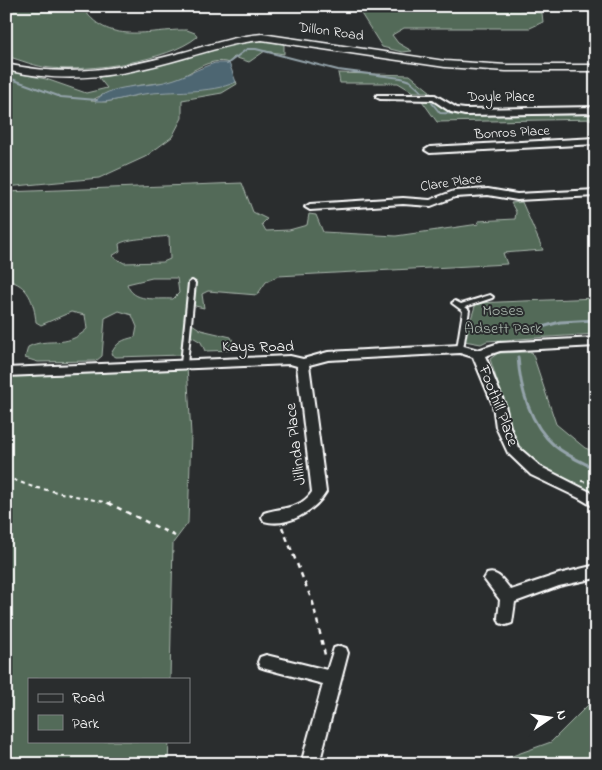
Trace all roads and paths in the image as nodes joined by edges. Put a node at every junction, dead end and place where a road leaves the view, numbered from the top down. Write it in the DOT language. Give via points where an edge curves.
graph roads {
  1 [pos="6,67"];
  2 [pos="596,68"];
  3 [pos="380,97"];
  4 [pos="596,110"];
  5 [pos="596,141"];
  6 [pos="430,150"];
  7 [pos="596,193"];
  8 [pos="310,206"];
  9 [pos="192,283"];
  10 [pos="490,297"];
  11 [pos="596,343"];
  12 [pos="460,349"];
  13 [pos="478,354"];
  14 [pos="303,363"];
  15 [pos="184,364"];
  16 [pos="6,372"];
  17 [pos="6,477"];
  18 [pos="596,503"];
  19 [pos="273,516"];
  20 [pos="175,536"];
  21 [pos="596,571"];
  22 [pos="492,579"];
  23 [pos="508,598"];
  24 [pos="506,618"];
  25 [pos="266,662"];
  26 [pos="336,667"];
  27 [pos="310,764"];
  1 -- 2 [label="main road, Dillon Road" via="50,76 90,75 177,57 234,40 262,37 445,64 498,68"];
  3 -- 4 [label="street, Doyle Place" via="435,98 454,110 465,112"];
  5 -- 6 [label="street, Bonros Place"];
  7 -- 8 [label="street, Clare Place" via="517,197 488,192 454,194 431,203 403,201"];
  9 -- 15 [label="lane"];
  10 -- 12 [label="lane" via="458,304 466,310"];
  11 -- 13 [label="street" via="499,347"];
  12 -- 13 [label="street, Kays Road"];
  12 -- 14 [label="street, Kays Road" via="328,356"];
  13 -- 18 [label="street, Foothill Place" via="513,450 536,471"];
  14 -- 15 [label="street, Kays Road" via="290,360"];
  14 -- 19 [label="street, Jillinda Place" via="319,492 314,502 298,511"];
  15 -- 16 [label="street, Kays Road"];
  17 -- 20 [label="path" via="33,487 112,504"];
  19 -- 26 [label="path" via="313,603 327,665"];
  21 -- 23 [label="street"];
  22 -- 23 [label="street"];
  23 -- 24 [label="street"];
  25 -- 26 [label="street"];
  26 -- 27 [label="street"];
}
